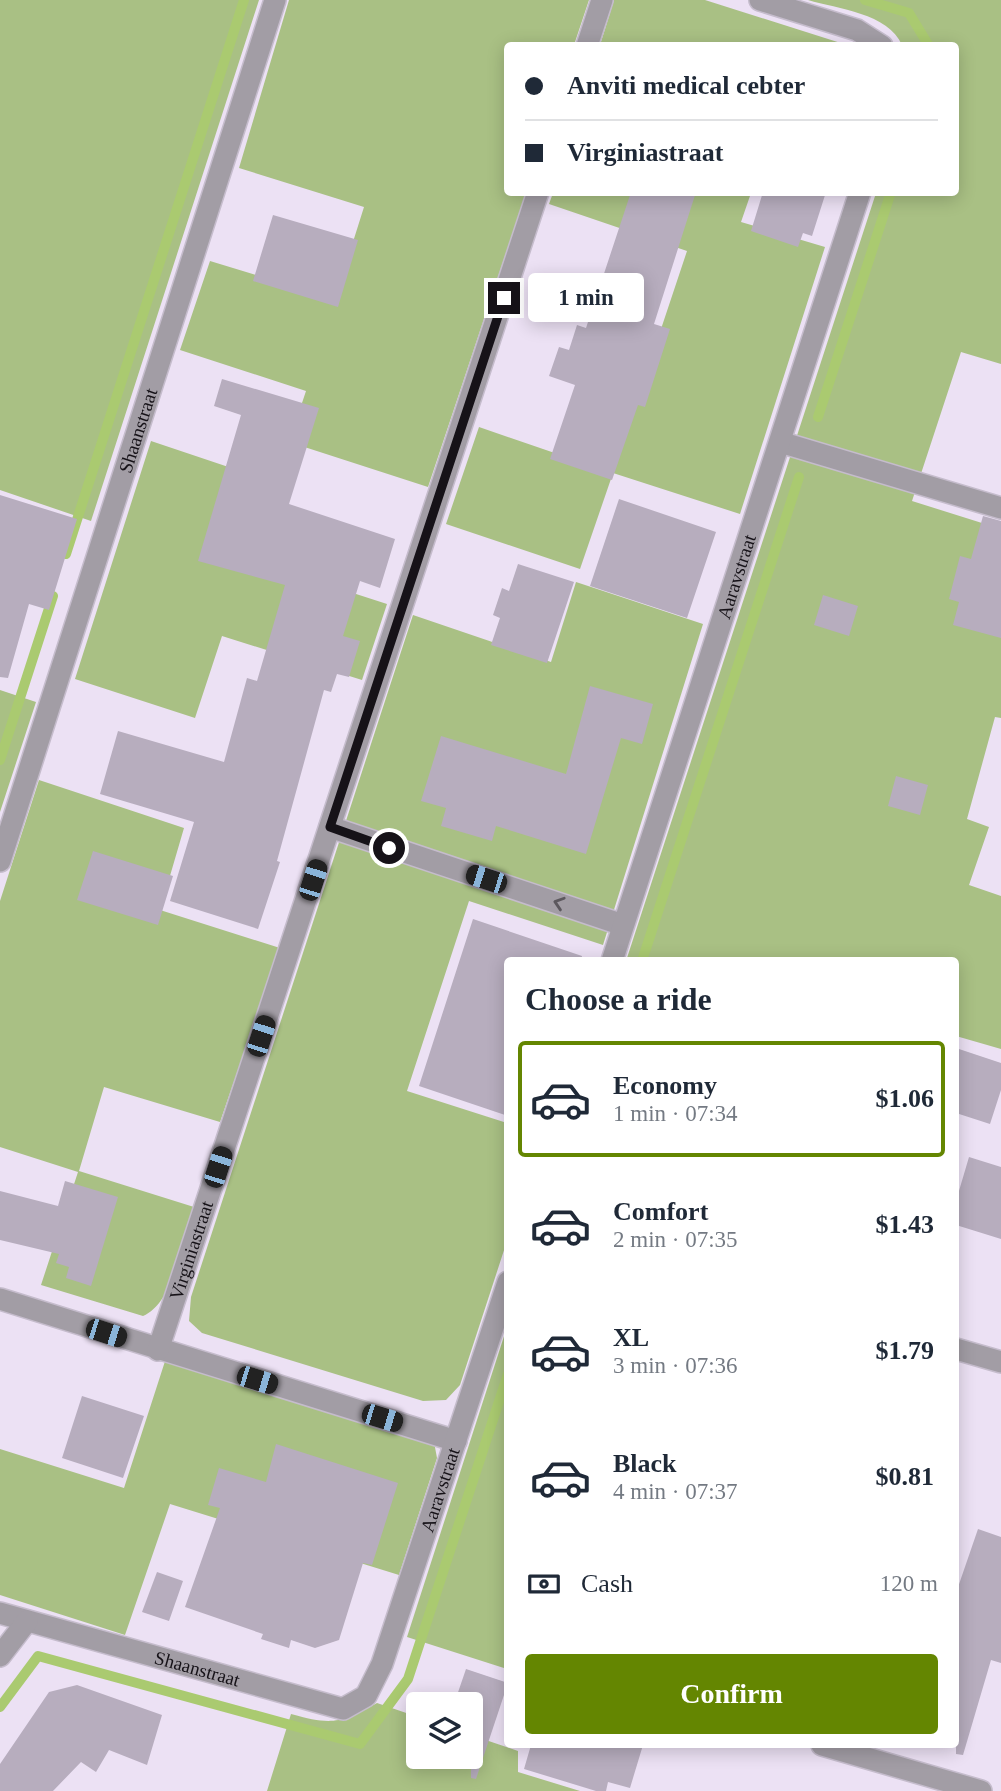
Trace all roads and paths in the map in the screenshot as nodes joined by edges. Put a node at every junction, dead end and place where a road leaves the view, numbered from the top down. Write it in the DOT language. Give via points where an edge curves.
graph roads {
  1 [pos="275,0"];
  2 [pos="602,0"];
  3 [pos="760,0"];
  4 [pos="588,42"];
  5 [pos="876,42"];
  6 [pos="537,196"];
  7 [pos="859,196"];
  8 [pos="780,442"];
  9 [pos="1001,508"];
  10 [pos="330,827"];
  11 [pos="0,861"];
  12 [pos="623,925"];
  13 [pos="613,957"];
  14 [pos="504,1294"];
  15 [pos="0,1299"];
  16 [pos="158,1350"];
  17 [pos="959,1350"];
  18 [pos="1001,1362"];
  19 [pos="456,1441"];
  20 [pos="0,1613"];
  21 [pos="27,1621"];
  22 [pos="0,1656"];
  23 [pos="366,1696"];
  24 [pos="831,1748"];
  25 [pos="981,1791"];
  1 -- 11 [label="street, Shaanstraat"];
  2 -- 4 [label="street"];
  3 -- 5 [label="street" via="857,30"];
  6 -- 10 [label="street, Virginiastraat"];
  7 -- 8 [label="street, Aaravstraat"];
  8 -- 9 [label="street"];
  8 -- 12 [label="street, Aaravstraat"];
  12 -- 10 [label="street, one-way"];
  10 -- 16 [label="street, Virginiastraat"];
  12 -- 13 [label="street, Aaravstraat"];
  14 -- 19 [label="street, Aaravstraat"];
  15 -- 16 [label="street"];
  16 -- 19 [label="street"];
  17 -- 18 [label="street"];
  19 -- 23 [label="street, Aaravstraat" via="382,1664"];
  20 -- 21 [label="street, Shaanstraat"];
  21 -- 22 [label="street"];
  21 -- 23 [label="street, Shaanstraat" via="343,1709"];
  24 -- 25 [label="street"];
}
